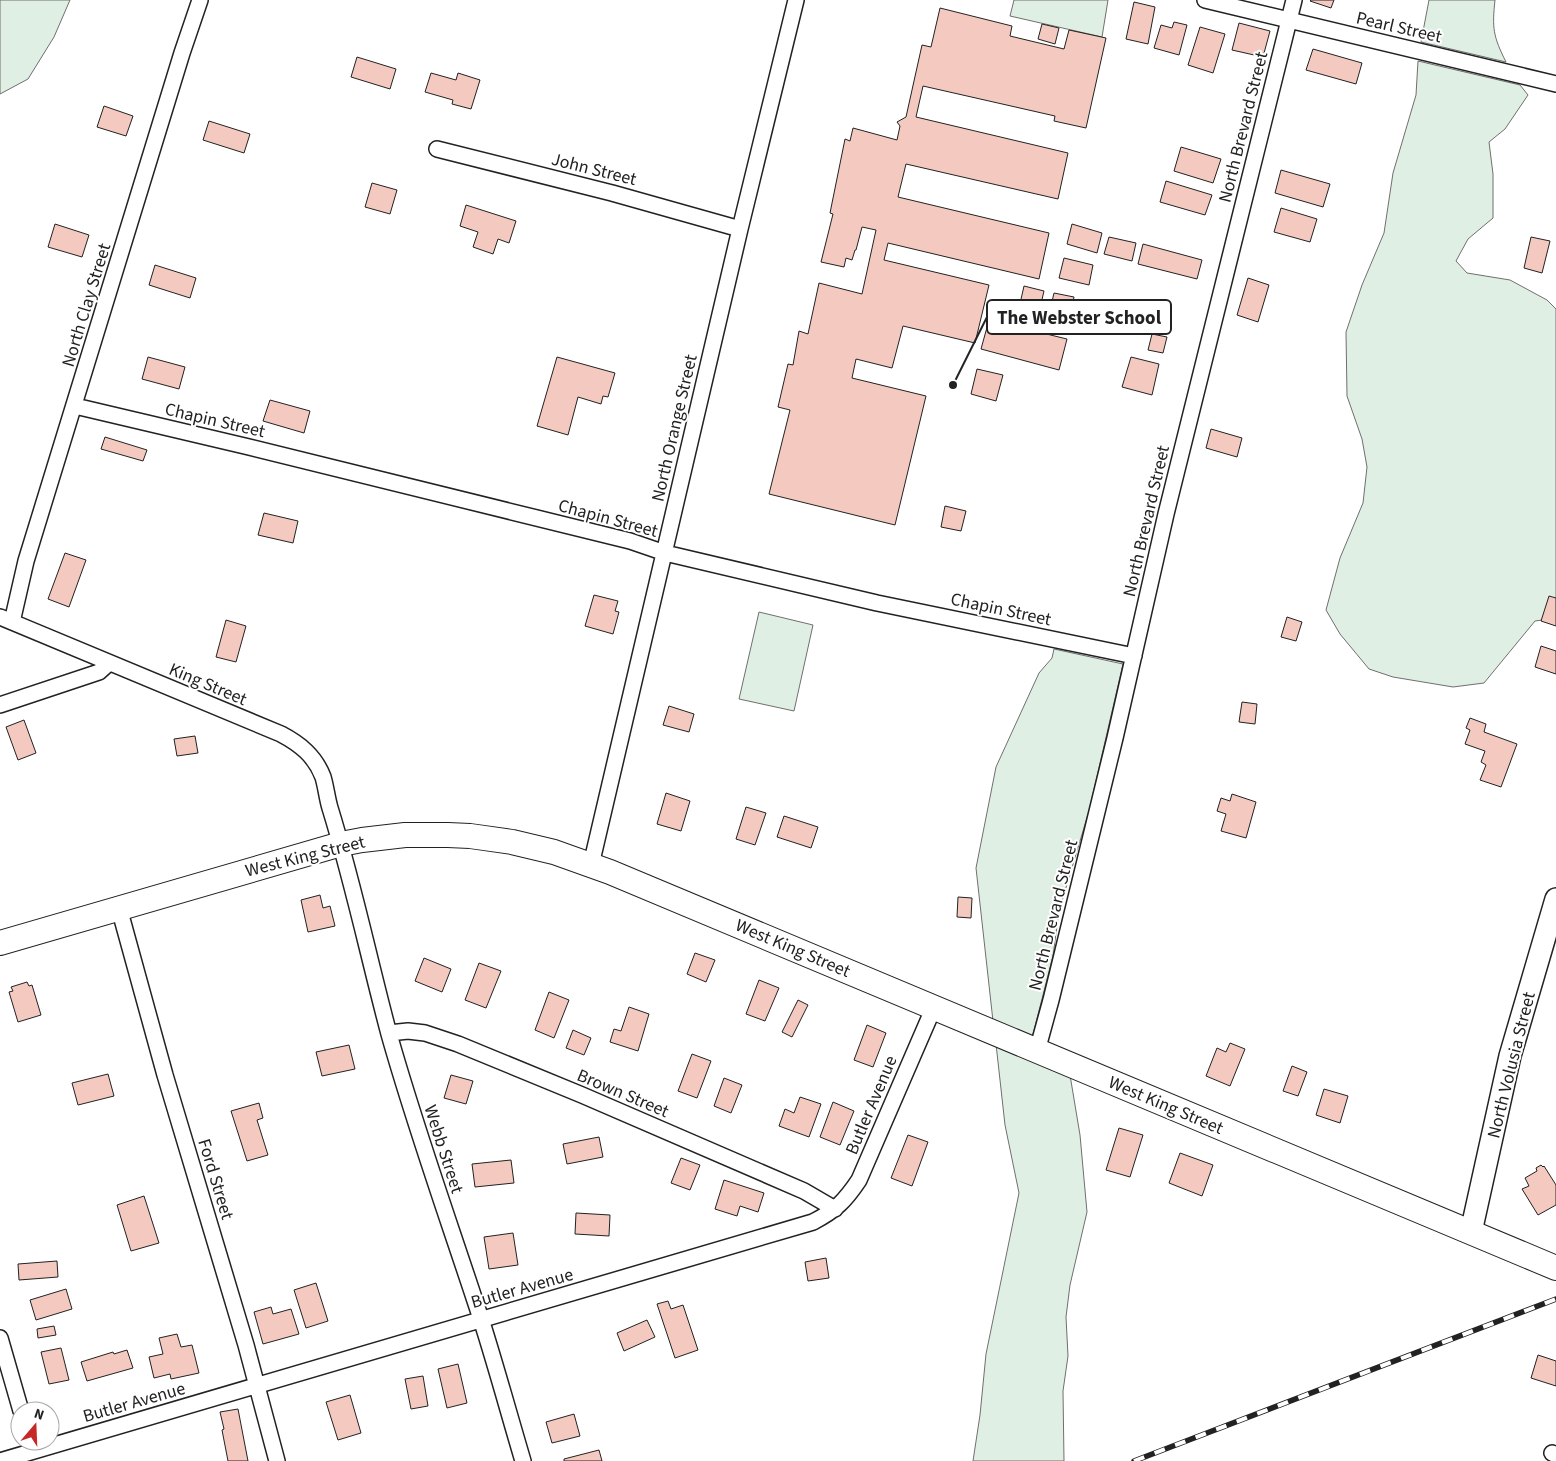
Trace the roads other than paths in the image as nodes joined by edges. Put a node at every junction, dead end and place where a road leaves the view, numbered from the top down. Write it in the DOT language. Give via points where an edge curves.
graph roads {
  1 [pos="200,0"];
  2 [pos="796,0"];
  3 [pos="1205,0"];
  4 [pos="1294,0"];
  5 [pos="1290,20"];
  6 [pos="1556,84"];
  7 [pos="437,149"];
  8 [pos="740,229"];
  9 [pos="75,406"];
  10 [pos="665,553"];
  11 [pos="6,620"];
  12 [pos="1134,656"];
  13 [pos="109,663"];
  14 [pos="0,705"];
  15 [pos="341,844"];
  16 [pos="591,865"];
  17 [pos="1556,899"];
  18 [pos="120,908"];
  19 [pos="0,943"];
  20 [pos="934,1007"];
  21 [pos="389,1033"];
  22 [pos="1037,1051"];
  23 [pos="835,1209"];
  24 [pos="1471,1232"];
  25 [pos="1556,1268"];
  26 [pos="481,1320"];
  27 [pos="0,1338"];
  28 [pos="257,1386"];
  29 [pos="18,1401"];
  30 [pos="60,1443"];
  31 [pos="33,1451"];
  32 [pos="0,1461"];
  33 [pos="277,1461"];
  34 [pos="523,1461"];
  1 -- 9 [label="street, North Clay Street"];
  2 -- 8 [label="street, North Orange Street"];
  3 -- 5 [label="street, Pearl Street"];
  4 -- 5 [label="street, North Brevard Street"];
  5 -- 6 [label="street, Pearl Street"];
  5 -- 12 [label="street, North Brevard Street" via="1166,514"];
  7 -- 8 [label="street, John Street"];
  8 -- 10 [label="street, North Orange Street"];
  9 -- 10 [label="street, Chapin Street" via="630,541"];
  9 -- 11 [label="street, North Clay Street"];
  10 -- 12 [label="street, Chapin Street" via="877,603"];
  10 -- 16 [label="street, North Orange Street"];
  11 -- 13 [label="street, King Street"];
  12 -- 22 [label="street, North Brevard Street"];
  13 -- 14 [label="street" via="99,672"];
  13 -- 15 [label="street, King Street" via="295,741 307,751 320,771"];
  15 -- 16 [label="main road, West King Street" via="405,835 470,836 546,850"];
  15 -- 18 [label="main road, West King Street"];
  15 -- 21 [label="street, Webb Street"];
  16 -- 20 [label="main road, West King Street"];
  17 -- 24 [label="main road, North Volusia Street" via="1510,1056"];
  18 -- 19 [label="main road, West King Street"];
  18 -- 28 [label="street, Ford Street" via="165,1075"];
  20 -- 22 [label="main road, West King Street"];
  20 -- 23 [label="street, Butler Avenue" via="859,1180"];
  21 -- 23 [label="street, Brown Street" via="408,1031 458,1044 796,1187"];
  21 -- 26 [label="street, Webb Street" via="421,1143"];
  22 -- 24 [label="main road, West King Street"];
  23 -- 26 [label="street, Butler Avenue" via="813,1222"];
  24 -- 25 [label="main road, West King Street"];
  26 -- 28 [label="street, Butler Avenue"];
  26 -- 34 [label="street, Webb Street"];
  27 -- 29 [label="street"];
  28 -- 30 [label="street, Butler Avenue"];
  28 -- 33 [label="street, Ford Street"];
  31 -- 32 [label="street, Butler Avenue"];
}
